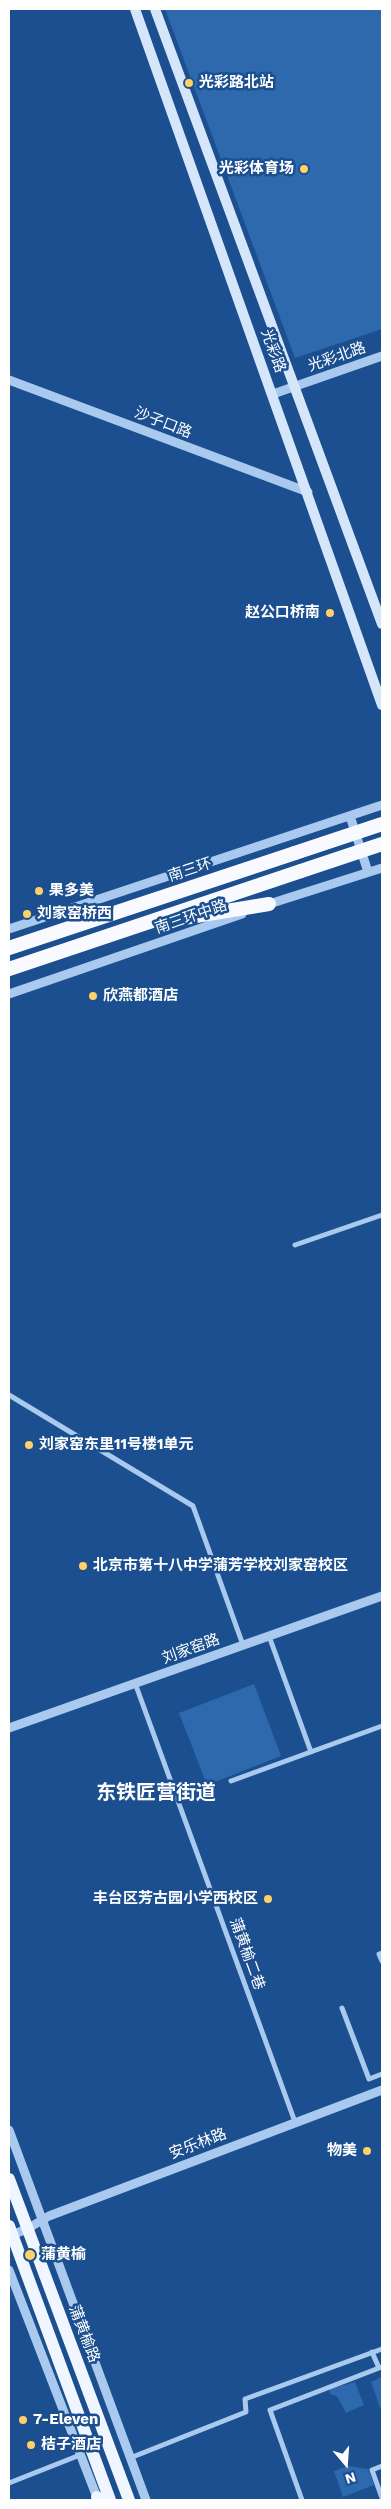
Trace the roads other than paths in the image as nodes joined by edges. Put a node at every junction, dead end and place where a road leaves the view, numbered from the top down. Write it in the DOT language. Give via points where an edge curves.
graph roads {
  1 [pos="135,9"];
  2 [pos="155,9"];
  3 [pos="382,356"];
  4 [pos="9,380"];
  5 [pos="294,387"];
  6 [pos="273,394"];
  7 [pos="308,492"];
  8 [pos="382,624"];
  9 [pos="382,705"];
  10 [pos="382,805"];
  11 [pos="350,816"];
  12 [pos="382,824"];
  13 [pos="382,844"];
  14 [pos="382,868"];
  15 [pos="368,872"];
  16 [pos="269,904"];
  17 [pos="136,926"];
  18 [pos="9,929"];
  19 [pos="9,948"];
  20 [pos="9,969"];
  21 [pos="9,994"];
  22 [pos="382,1215"];
  23 [pos="295,1245"];
  24 [pos="9,1395"];
  25 [pos="382,1596"];
  26 [pos="269,1636"];
  27 [pos="242,1645"];
  28 [pos="135,1683"];
  29 [pos="382,1726"];
  30 [pos="9,1728"];
  31 [pos="311,1752"];
  32 [pos="231,1781"];
  33 [pos="382,1952"];
  34 [pos="382,1961"];
  35 [pos="342,2008"];
  36 [pos="382,2074"];
  37 [pos="382,2090"];
  38 [pos="295,2122"];
  39 [pos="9,2130"];
  40 [pos="9,2179"];
  41 [pos="42,2219"];
  42 [pos="27,2229"];
  43 [pos="11,2237"];
  44 [pos="9,2270"];
  45 [pos="382,2349"];
  46 [pos="372,2352"];
  47 [pos="381,2368"];
  48 [pos="80,2455"];
  49 [pos="130,2458"];
  50 [pos="382,2466"];
  51 [pos="9,2483"];
  52 [pos="382,2498"];
  53 [pos="99,2499"];
  54 [pos="110,2500"];
  55 [pos="129,2500"];
  56 [pos="146,2500"];
  57 [pos="302,2500"];
  1 -- 6 [label="main road, 光彩路"];
  2 -- 5 [label="main road, 光彩路"];
  3 -- 5 [label="street, 光彩北路"];
  4 -- 7 [label="street, 沙子口路"];
  5 -- 6 [label="street, 光彩北路"];
  5 -- 8 [label="main road, 光彩路"];
  6 -- 7 [label="main road, 光彩路"];
  7 -- 9 [label="main road, 光彩路"];
  10 -- 11 [label="street"];
  11 -- 15 [label="street"];
  11 -- 18 [label="street"];
  12 -- 19 [label="highway, 南三环, bridge"];
  13 -- 17 [label="highway, bridge"];
  14 -- 15 [label="street, 南三环中路"];
  15 -- 16 [label="street, 南三环中路"];
  16 -- 17 [label="highway"];
  16 -- 21 [label="street, 南三环中路"];
  17 -- 20 [label="highway"];
  22 -- 23 [label="street"];
  24 -- 27 [label="street" via="193,1506"];
  25 -- 26 [label="street, 刘家窑路"];
  26 -- 27 [label="street, 刘家窑路"];
  26 -- 31 [label="street"];
  27 -- 28 [label="street, 刘家窑路"];
  28 -- 30 [label="street, 刘家窑路"];
  28 -- 38 [label="street, 蒲黄榆二巷"];
  29 -- 31 [label="street"];
  31 -- 32 [label="street"];
  33 -- 34 [label="street"];
  35 -- 36 [label="street" via="369,2079"];
  37 -- 38 [label="street, 安乐林路"];
  38 -- 41 [label="street, 安乐林路"];
  39 -- 41 [label="street"];
  40 -- 42 [label="main road, 蒲黄榆路"];
  41 -- 42 [label="street, 安乐林路"];
  41 -- 49 [label="street"];
  42 -- 43 [label="street, 安乐林路"];
  42 -- 55 [label="main road, 蒲黄榆路"];
  43 -- 54 [label="main road"];
  44 -- 48 [label="street"];
  45 -- 46 [label="street"];
  46 -- 47 [label="street"];
  46 -- 49 [label="street" via="245,2399 246,2412"];
  47 -- 57 [label="street" via="270,2410"];
  48 -- 51 [label="street"];
  48 -- 53 [label="street"];
  49 -- 56 [label="street"];
  50 -- 52 [label="street" via="372,2470"];
}
